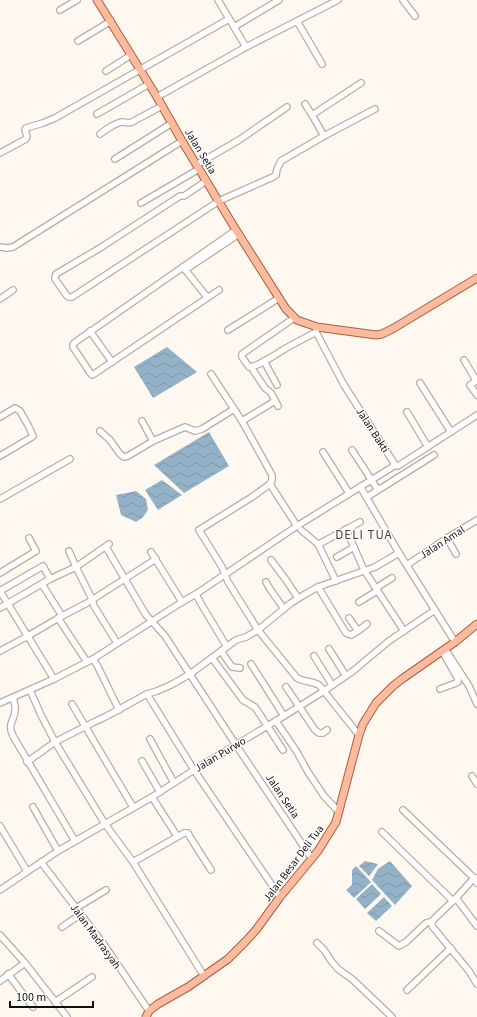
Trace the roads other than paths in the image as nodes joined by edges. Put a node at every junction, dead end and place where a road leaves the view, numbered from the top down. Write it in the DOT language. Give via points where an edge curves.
graph roads {
  1 [pos="77,0"];
  2 [pos="97,0"];
  3 [pos="218,0"];
  4 [pos="279,0"];
  5 [pos="338,0"];
  6 [pos="403,0"];
  7 [pos="60,10"];
  8 [pos="414,16"];
  9 [pos="229,19"];
  10 [pos="111,21"];
  11 [pos="297,21"];
  12 [pos="234,27"];
  13 [pos="78,41"];
  14 [pos="246,47"];
  15 [pos="131,55"];
  16 [pos="322,64"];
  17 [pos="140,69"];
  18 [pos="106,71"];
  19 [pos="362,83"];
  20 [pos="149,84"];
  21 [pos="157,97"];
  22 [pos="305,104"];
  23 [pos="162,106"];
  24 [pos="287,107"];
  25 [pos="375,109"];
  26 [pos="97,114"];
  27 [pos="312,115"];
  28 [pos="172,123"];
  29 [pos="100,134"];
  30 [pos="324,136"];
  31 [pos="182,141"];
  32 [pos="0,153"];
  33 [pos="115,159"];
  34 [pos="198,167"];
  35 [pos="206,181"];
  36 [pos="219,201"];
  37 [pos="141,203"];
  38 [pos="237,232"];
  39 [pos="0,247"];
  40 [pos="184,269"];
  41 [pos="477,278"];
  42 [pos="13,290"];
  43 [pos="219,290"];
  44 [pos="207,297"];
  45 [pos="279,298"];
  46 [pos="0,299"];
  47 [pos="294,318"];
  48 [pos="228,330"];
  49 [pos="316,330"];
  50 [pos="90,331"];
  51 [pos="464,360"];
  52 [pos="264,361"];
  53 [pos="112,362"];
  54 [pos="251,367"];
  55 [pos="211,374"];
  56 [pos="477,380"];
  57 [pos="420,383"];
  58 [pos="277,385"];
  59 [pos="477,395"];
  60 [pos="234,409"];
  61 [pos="407,412"];
  62 [pos="477,415"];
  63 [pos="0,417"];
  64 [pos="142,421"];
  65 [pos="242,421"];
  66 [pos="100,431"];
  67 [pos="451,432"];
  68 [pos="153,441"];
  69 [pos="428,446"];
  70 [pos="352,450"];
  71 [pos="323,452"];
  72 [pos="434,455"];
  73 [pos="0,456"];
  74 [pos="70,459"];
  75 [pos="396,465"];
  76 [pos="404,474"];
  77 [pos="372,479"];
  78 [pos="270,484"];
  79 [pos="361,486"];
  80 [pos="378,490"];
  81 [pos="349,493"];
  82 [pos="366,497"];
  83 [pos="0,500"];
  84 [pos="477,520"];
  85 [pos="360,522"];
  86 [pos="299,528"];
  87 [pos="346,529"];
  88 [pos="29,538"];
  89 [pos="446,538"];
  90 [pos="318,544"];
  91 [pos="354,547"];
  92 [pos="69,551"];
  93 [pos="151,552"];
  94 [pos="399,553"];
  95 [pos="456,554"];
  96 [pos="337,557"];
  97 [pos="156,559"];
  98 [pos="271,560"];
  99 [pos="407,565"];
  100 [pos="76,567"];
  101 [pos="364,570"];
  102 [pos="0,573"];
  103 [pos="225,574"];
  104 [pos="392,578"];
  105 [pos="50,579"];
  106 [pos="125,579"];
  107 [pos="336,581"];
  108 [pos="266,582"];
  109 [pos="42,584"];
  110 [pos="318,587"];
  111 [pos="376,590"];
  112 [pos="0,591"];
  113 [pos="196,594"];
  114 [pos="298,598"];
  115 [pos="92,599"];
  116 [pos="182,602"];
  117 [pos="359,602"];
  118 [pos="7,604"];
  119 [pos="0,608"];
  120 [pos="284,609"];
  121 [pos="435,610"];
  122 [pos="60,617"];
  123 [pos="349,618"];
  124 [pos="152,622"];
  125 [pos="367,624"];
  126 [pos="477,624"];
  127 [pos="258,630"];
  128 [pos="358,631"];
  129 [pos="404,631"];
  130 [pos="28,636"];
  131 [pos="454,642"];
  132 [pos="117,643"];
  133 [pos="227,647"];
  134 [pos="329,649"];
  135 [pos="443,650"];
  136 [pos="0,651"];
  137 [pos="221,651"];
  138 [pos="314,656"];
  139 [pos="212,658"];
  140 [pos="93,659"];
  141 [pos="87,662"];
  142 [pos="251,664"];
  143 [pos="240,668"];
  144 [pos="190,674"];
  145 [pos="346,676"];
  146 [pos="54,679"];
  147 [pos="332,685"];
  148 [pos="286,687"];
  149 [pos="440,689"];
  150 [pos="30,690"];
  151 [pos="324,691"];
  152 [pos="147,694"];
  153 [pos="13,698"];
  154 [pos="0,703"];
  155 [pos="72,704"];
  156 [pos="477,704"];
  157 [pos="300,707"];
  158 [pos="118,710"];
  159 [pos="284,716"];
  160 [pos="276,721"];
  161 [pos="86,726"];
  162 [pos="267,726"];
  163 [pos="327,730"];
  164 [pos="359,735"];
  165 [pos="150,739"];
  166 [pos="56,742"];
  167 [pos="236,745"];
  168 [pos="283,750"];
  169 [pos="142,761"];
  170 [pos="28,762"];
  171 [pos="194,770"];
  172 [pos="472,776"];
  173 [pos="174,783"];
  174 [pos="477,784"];
  175 [pos="160,792"];
  176 [pos="152,797"];
  177 [pos="33,807"];
  178 [pos="133,807"];
  179 [pos="403,810"];
  180 [pos="339,812"];
  181 [pos="105,824"];
  182 [pos="0,826"];
  183 [pos="382,832"];
  184 [pos="177,836"];
  185 [pos="75,841"];
  186 [pos="58,851"];
  187 [pos="312,859"];
  188 [pos="41,862"];
  189 [pos="133,862"];
  190 [pos="211,870"];
  191 [pos="27,871"];
  192 [pos="476,880"];
  193 [pos="0,890"];
  194 [pos="106,890"];
  195 [pos="280,897"];
  196 [pos="455,899"];
  197 [pos="76,908"];
  198 [pos="81,914"];
  199 [pos="432,922"];
  200 [pos="477,926"];
  201 [pos="62,928"];
  202 [pos="379,931"];
  203 [pos="0,935"];
  204 [pos="317,943"];
  205 [pos="452,948"];
  206 [pos="25,964"];
  207 [pos="8,974"];
  208 [pos="92,976"];
  209 [pos="204,976"];
  210 [pos="0,981"];
  211 [pos="477,984"];
  212 [pos="407,990"];
  213 [pos="55,1002"];
  214 [pos="33,1007"];
  215 [pos="148,1014"];
  216 [pos="67,1017"];
  217 [pos="392,1017"];
  1 -- 7 [label="street"];
  2 -- 10 [label="main road, Jalan Setia"];
  3 -- 9 [label="street"];
  4 -- 12 [label="street"];
  5 -- 11 [label="street"];
  6 -- 8 [label="street"];
  9 -- 12 [label="street"];
  9 -- 17 [label="street"];
  10 -- 13 [label="street"];
  10 -- 15 [label="main road, Jalan Setia"];
  11 -- 14 [label="street"];
  11 -- 16 [label="street"];
  12 -- 14 [label="street"];
  14 -- 21 [label="street"];
  15 -- 17 [label="main road, Jalan Setia"];
  15 -- 18 [label="street"];
  17 -- 20 [label="main road, Jalan Setia"];
  17 -- 32 [label="street" via="55,118 26,128 26,139"];
  19 -- 27 [label="street"];
  20 -- 21 [label="main road, Jalan Setia"];
  20 -- 26 [label="street"];
  21 -- 23 [label="main road, Jalan Setia"];
  22 -- 27 [label="street"];
  23 -- 28 [label="main road, Jalan Setia"];
  23 -- 29 [label="street" via="132,122 118,123"];
  24 -- 34 [label="street"];
  25 -- 30 [label="street"];
  27 -- 30 [label="street"];
  28 -- 31 [label="main road, Jalan Setia"];
  28 -- 33 [label="street"];
  30 -- 36 [label="street" via="282,161 273,177"];
  31 -- 34 [label="main road, Jalan Setia"];
  31 -- 39 [label="street" via="13,247"];
  34 -- 35 [label="main road, Jalan Setia"];
  34 -- 37 [label="street"];
  35 -- 36 [label="main road, Jalan Setia"];
  35 -- 36 [label="street" via="56,274 55,279 67,296 72,297"];
  36 -- 38 [label="main road, Jalan Setia"];
  38 -- 40 [label="street"];
  38 -- 45 [label="main road, Jalan Setia"];
  40 -- 44 [label="street"];
  40 -- 50 [label="street"];
  41 -- 49 [label="main road" via="382,334"];
  42 -- 46 [label="street"];
  43 -- 44 [label="street"];
  44 -- 53 [label="street"];
  45 -- 47 [label="main road, Jalan Setia"];
  45 -- 48 [label="street"];
  47 -- 49 [label="main road"];
  47 -- 54 [label="street" via="242,354"];
  49 -- 52 [label="street"];
  49 -- 75 [label="street, Jalan Bakti" via="344,385"];
  50 -- 53 [label="street"];
  50 -- 53 [label="street" via="73,345 90,374"];
  51 -- 56 [label="street"];
  52 -- 54 [label="street"];
  52 -- 58 [label="street"];
  54 -- 65 [label="street" via="277,404"];
  55 -- 60 [label="street"];
  56 -- 59 [label="street" via="470,385"];
  57 -- 67 [label="street"];
  60 -- 65 [label="street"];
  60 -- 68 [label="street" via="202,429 195,431 185,427"];
  61 -- 69 [label="street"];
  62 -- 67 [label="street"];
  63 -- 73 [label="street" via="17,409 33,436"];
  64 -- 68 [label="street"];
  65 -- 78 [label="street" via="272,475"];
  66 -- 68 [label="street" via="124,457"];
  67 -- 69 [label="street"];
  69 -- 75 [label="street"];
  70 -- 77 [label="street"];
  71 -- 81 [label="street"];
  72 -- 76 [label="street"];
  74 -- 83 [label="street"];
  75 -- 76 [label="street"];
  75 -- 77 [label="street, Jalan Bakti"];
  76 -- 80 [label="street"];
  77 -- 79 [label="street, Jalan Bakti"];
  77 -- 80 [label="street"];
  78 -- 86 [label="street"];
  78 -- 103 [label="street" via="199,530"];
  79 -- 81 [label="street, Jalan Bakti"];
  79 -- 82 [label="street"];
  80 -- 82 [label="street"];
  81 -- 86 [label="street, Jalan Bakti"];
  82 -- 94 [label="street"];
  84 -- 89 [label="street, Jalan Amal"];
  85 -- 87 [label="street"];
  86 -- 90 [label="street"];
  86 -- 103 [label="street, Jalan Bakti"];
  87 -- 90 [label="street"];
  87 -- 91 [label="street"];
  88 -- 102 [label="street" via="36,551"];
  89 -- 95 [label="street"];
  89 -- 99 [label="street, Jalan Amal"];
  90 -- 107 [label="street"];
  91 -- 96 [label="street"];
  91 -- 101 [label="street"];
  92 -- 100 [label="street"];
  93 -- 97 [label="street"];
  94 -- 99 [label="street"];
  94 -- 101 [label="street" via="375,567"];
  97 -- 106 [label="street"];
  97 -- 116 [label="street"];
  98 -- 114 [label="street"];
  99 -- 121 [label="street"];
  100 -- 105 [label="street"];
  100 -- 106 [label="street, Jalan Setia" via="107,546"];
  100 -- 115 [label="street"];
  101 -- 107 [label="street"];
  101 -- 111 [label="street"];
  103 -- 113 [label="street, Jalan Bakti"];
  103 -- 127 [label="street"];
  104 -- 111 [label="street"];
  105 -- 109 [label="street"];
  105 -- 112 [label="street" via="43,566"];
  106 -- 115 [label="street"];
  106 -- 124 [label="street, Jalan Setia"];
  107 -- 110 [label="street"];
  108 -- 120 [label="street"];
  109 -- 118 [label="street"];
  109 -- 122 [label="street"];
  110 -- 114 [label="street"];
  110 -- 128 [label="street" via="346,633 351,635"];
  111 -- 117 [label="street"];
  111 -- 129 [label="street"];
  112 -- 118 [label="street"];
  113 -- 116 [label="street, Jalan Bakti"];
  113 -- 133 [label="street"];
  114 -- 120 [label="street"];
  115 -- 122 [label="street"];
  115 -- 132 [label="street"];
  116 -- 124 [label="street, Jalan Bakti"];
  118 -- 119 [label="street"];
  118 -- 130 [label="street"];
  120 -- 127 [label="street"];
  121 -- 129 [label="street, Jalan Purwo"];
  121 -- 131 [label="street"];
  122 -- 130 [label="street"];
  122 -- 141 [label="street"];
  123 -- 128 [label="street"];
  124 -- 132 [label="street, Jalan Bakti"];
  124 -- 144 [label="street, Jalan Setia" via="165,636"];
  125 -- 128 [label="street"];
  126 -- 131 [label="main road, Jalan Besar Deli Tua"];
  127 -- 133 [label="street"];
  127 -- 151 [label="street" via="298,678 317,683"];
  129 -- 145 [label="street, Jalan Purwo"];
  130 -- 136 [label="street"];
  130 -- 146 [label="street"];
  131 -- 135 [label="main road, Jalan Besar Deli Tua"];
  132 -- 140 [label="street, Jalan Bakti"];
  133 -- 137 [label="street"];
  134 -- 145 [label="street"];
  135 -- 149 [label="street" via="458,682"];
  135 -- 156 [label="street" via="469,686"];
  135 -- 164 [label="main road, Jalan Besar Deli Tua" via="402,679 376,703"];
  137 -- 139 [label="street"];
  137 -- 143 [label="street" via="232,667"];
  138 -- 147 [label="street"];
  139 -- 144 [label="street"];
  139 -- 162 [label="street" via="243,700 253,705"];
  140 -- 141 [label="street, Jalan Bakti"];
  140 -- 158 [label="street"];
  141 -- 146 [label="street, Jalan Bakti"];
  142 -- 159 [label="street"];
  144 -- 152 [label="street"];
  144 -- 167 [label="street, Jalan Setia"];
  145 -- 147 [label="street, Jalan Purwo"];
  146 -- 150 [label="street, Jalan Bakti"];
  147 -- 151 [label="street, Jalan Purwo"];
  148 -- 157 [label="street"];
  150 -- 153 [label="street, Jalan Bakti"];
  150 -- 166 [label="street"];
  151 -- 157 [label="street, Jalan Purwo"];
  151 -- 164 [label="street"];
  152 -- 158 [label="street"];
  152 -- 171 [label="street"];
  153 -- 154 [label="street, Jalan Bakti"];
  153 -- 170 [label="street" via="16,710 10,730"];
  155 -- 161 [label="street"];
  157 -- 159 [label="street, Jalan Purwo"];
  157 -- 163 [label="street" via="319,733"];
  158 -- 161 [label="street"];
  159 -- 160 [label="street, Jalan Purwo"];
  160 -- 162 [label="street, Jalan Purwo"];
  160 -- 180 [label="street" via="320,790"];
  161 -- 166 [label="street"];
  161 -- 178 [label="street"];
  162 -- 167 [label="street, Jalan Purwo"];
  162 -- 168 [label="street"];
  164 -- 180 [label="main road, Jalan Besar Deli Tua"];
  165 -- 173 [label="street"];
  166 -- 170 [label="street"];
  166 -- 181 [label="street"];
  167 -- 171 [label="street, Jalan Purwo"];
  167 -- 187 [label="street, Jalan Setia"];
  169 -- 175 [label="street"];
  170 -- 185 [label="street"];
  171 -- 173 [label="street, Jalan Purwo"];
  171 -- 195 [label="street"];
  172 -- 174 [label="street"];
  173 -- 175 [label="street, Jalan Purwo"];
  175 -- 176 [label="street, Jalan Purwo"];
  176 -- 178 [label="street, Jalan Purwo"];
  176 -- 184 [label="street"];
  177 -- 186 [label="street"];
  178 -- 181 [label="street, Jalan Purwo"];
  179 -- 192 [label="street"];
  180 -- 187 [label="main road, Jalan Besar Deli Tua" via="334,826"];
  181 -- 185 [label="street, Jalan Purwo"];
  181 -- 189 [label="street"];
  182 -- 191 [label="street"];
  183 -- 196 [label="street"];
  184 -- 189 [label="street"];
  184 -- 190 [label="street" via="188,833"];
  185 -- 186 [label="street, Jalan Purwo"];
  186 -- 188 [label="street, Jalan Purwo"];
  187 -- 195 [label="main road, Jalan Besar Deli Tua"];
  188 -- 191 [label="street, Jalan Purwo"];
  188 -- 197 [label="street, Jalan Madrasyah"];
  189 -- 209 [label="street"];
  191 -- 193 [label="street, Jalan Purwo"];
  192 -- 196 [label="street"];
  194 -- 197 [label="street"];
  195 -- 209 [label="main road, Jalan Besar Deli Tua" via="245,942"];
  196 -- 199 [label="street"];
  196 -- 200 [label="street"];
  197 -- 198 [label="street, Jalan Madrasyah"];
  198 -- 201 [label="street"];
  198 -- 215 [label="street, Jalan Madrasyah" via="105,946"];
  199 -- 202 [label="street" via="426,923 399,946"];
  199 -- 205 [label="street" via="432,926"];
  203 -- 206 [label="street"];
  204 -- 217 [label="street" via="338,969"];
  205 -- 211 [label="street"];
  205 -- 212 [label="street"];
  206 -- 207 [label="street"];
  206 -- 213 [label="street"];
  207 -- 210 [label="street"];
  207 -- 214 [label="street"];
  208 -- 213 [label="street"];
  209 -- 215 [label="main road, Jalan Besar Deli Tua" via="158,1004"];
  213 -- 216 [label="street"];
}
